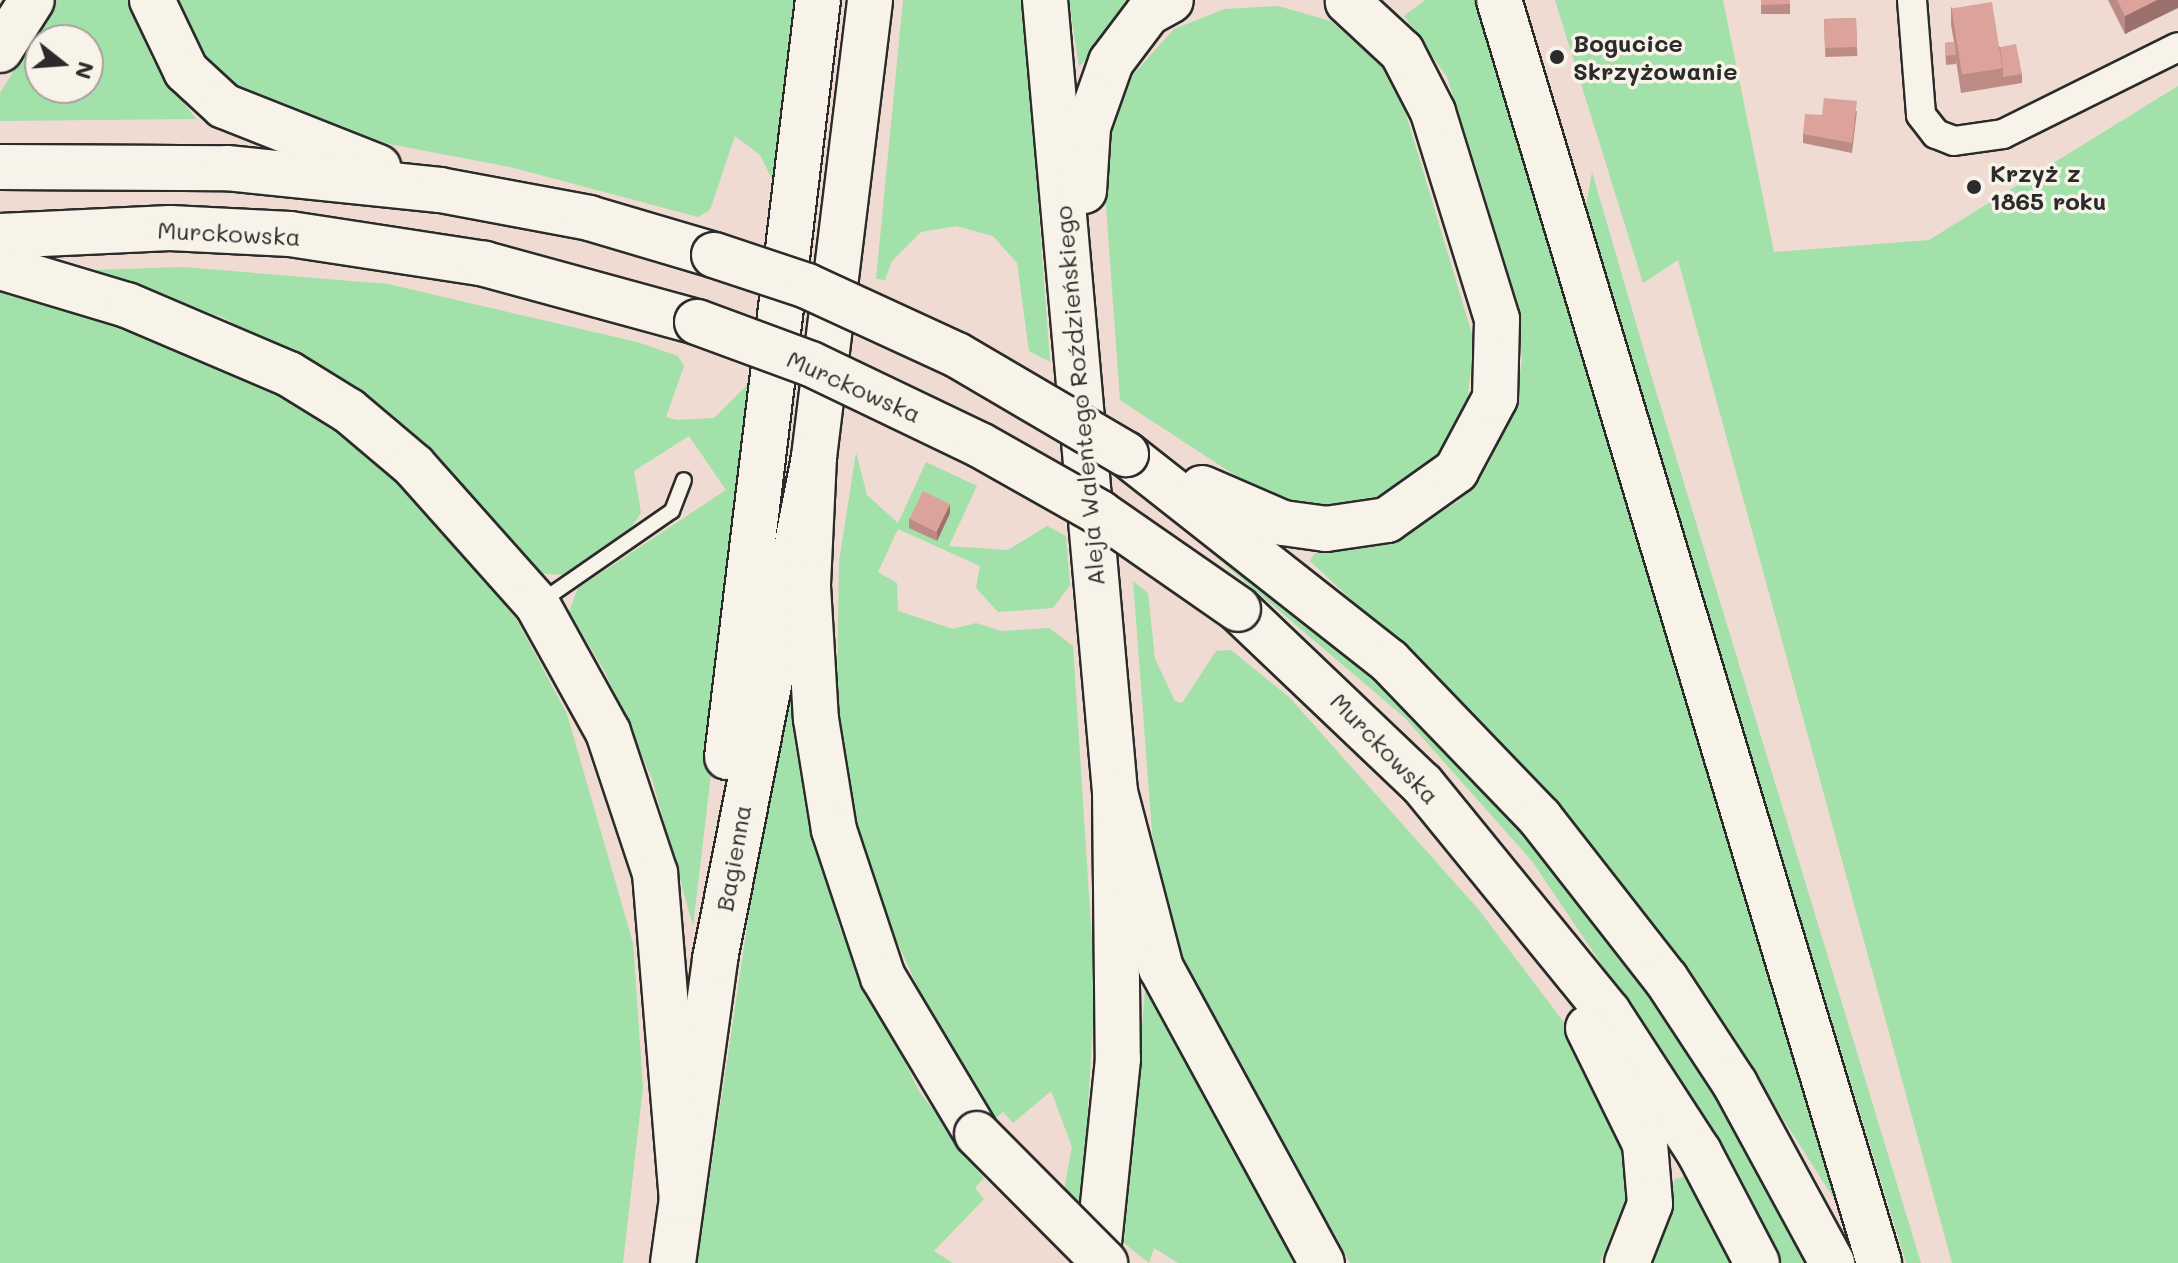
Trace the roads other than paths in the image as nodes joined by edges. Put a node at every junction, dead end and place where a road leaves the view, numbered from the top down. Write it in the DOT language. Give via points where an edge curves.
graph roads {
  1 [pos="32,0"];
  2 [pos="152,0"];
  3 [pos="818,0"];
  4 [pos="870,0"];
  5 [pos="1045,0"];
  6 [pos="1171,0"];
  7 [pos="1499,0"];
  8 [pos="1912,0"];
  9 [pos="1352,1"];
  10 [pos="2178,47"];
  11 [pos="0,50"];
  12 [pos="0,167"];
  13 [pos="440,190"];
  14 [pos="0,236"];
  15 [pos="0,267"];
  16 [pos="1072,333"];
  17 [pos="814,457"];
  18 [pos="684,480"];
  19 [pos="1211,503"];
  20 [pos="537,604"];
  21 [pos="1115,792"];
  22 [pos="1533,923"];
  23 [pos="715,959"];
  24 [pos="682,1198"];
  25 [pos="673,1263"];
  26 [pos="1097,1263"];
  27 [pos="1105,1263"];
  28 [pos="1322,1263"];
  29 [pos="1627,1263"];
  30 [pos="1757,1263"];
  31 [pos="1832,1263"];
  32 [pos="1879,1263"];
  1 -- 11 [label="main road"];
  2 -- 13 [label="main road" via="186,71 224,106"];
  3 -- 23 [label="main road" via="731,689"];
  4 -- 17 [label="main road"];
  5 -- 16 [label="main road, Aleja Walentego Roździeńskiego"];
  6 -- 16 [label="main road" via="1128,35 1088,127"];
  7 -- 32 [label="main road"];
  8 -- 10 [label="street" via="1921,115 1936,134 1954,141 2003,134"];
  9 -- 19 [label="main road" via="1402,52 1433,112 1497,319 1495,398 1456,471 1387,520 1326,529"];
  12 -- 13 [label="main road" via="227,168"];
  13 -- 19 [label="main road, bridge" via="589,218 807,286 957,355"];
  14 -- 22 [label="main road, Murckowska, bridge" via="170,228 290,234 485,264 697,322 811,364 980,445 1100,513 1238,609 1422,784"];
  15 -- 20 [label="main road" via="194,332 289,374 349,411 470,524"];
  16 -- 21 [label="main road, Aleja Walentego Roździeńskiego"];
  17 -- 23 [label="main road, Bagienna"];
  17 -- 27 [label="main road, bridge" via="808,586 816,719 834,830 883,977 977,1134"];
  18 -- 20 [label="lane" via="672,511"];
  19 -- 31 [label="main road" via="1389,661 1569,852 1644,947 1735,1084"];
  20 -- 24 [label="main road" via="608,732 655,873"];
  21 -- 26 [label="main road" via="1118,1059"];
  21 -- 28 [label="main road" via="1161,968"];
  22 -- 29 [label="main road" via="1645,1144 1650,1204"];
  22 -- 30 [label="main road" via="1608,1012 1653,1080"];
  23 -- 24 [label="main road, Bagienna"];
  24 -- 25 [label="main road, Bagienna"];
}
